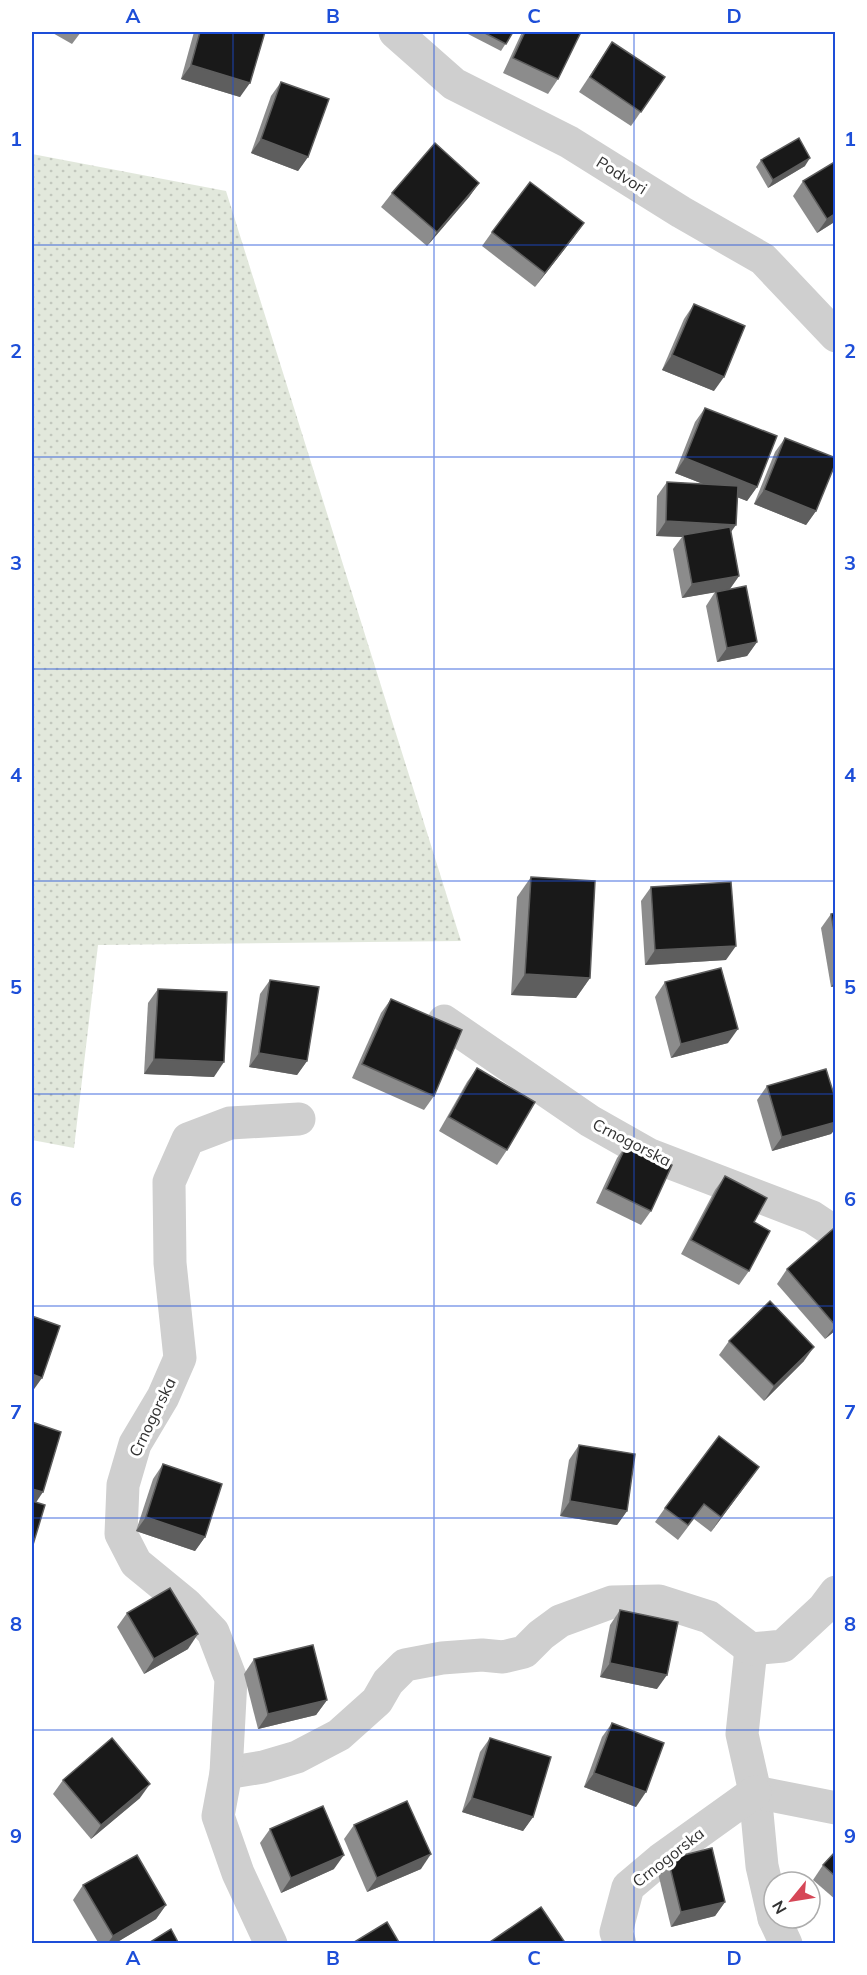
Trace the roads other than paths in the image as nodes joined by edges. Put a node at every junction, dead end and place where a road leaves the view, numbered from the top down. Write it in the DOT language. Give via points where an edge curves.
graph roads {
  1 [pos="395,32"];
  2 [pos="836,336"];
  3 [pos="444,1021"];
  4 [pos="299,1119"];
  5 [pos="836,1233"];
  6 [pos="836,1592"];
  7 [pos="751,1649"];
  8 [pos="226,1773"];
  9 [pos="755,1792"];
  10 [pos="836,1808"];
  11 [pos="763,1870"];
  12 [pos="780,1930"];
  13 [pos="272,1944"];
  14 [pos="620,1944"];
  15 [pos="786,1944"];
  1 -- 2 [label="street, Podvori" via="454,84 569,142 763,259"];
  3 -- 5 [label="street, Crnogorska" via="590,1121 650,1155 812,1217"];
  4 -- 8 [label="street, Crnogorska" via="230,1123 188,1139 169,1182 170,1263 180,1358 163,1397 135,1444 123,1485 121,1534 136,1563 213,1632 231,1679"];
  6 -- 7 [label="street" via="783,1646"];
  7 -- 8 [label="street" via="709,1617 659,1601 612,1602 560,1621 524,1652 405,1665 377,1701 339,1734 297,1757"];
  7 -- 9 [label="street" via="742,1734"];
  8 -- 13 [label="street, Crnogorska" via="218,1816 238,1873"];
  9 -- 10 [label="street"];
  9 -- 11 [label="street"];
  9 -- 14 [label="street, Crnogorska" via="628,1887 616,1932"];
  12 -- 15 [label="street"];
}
